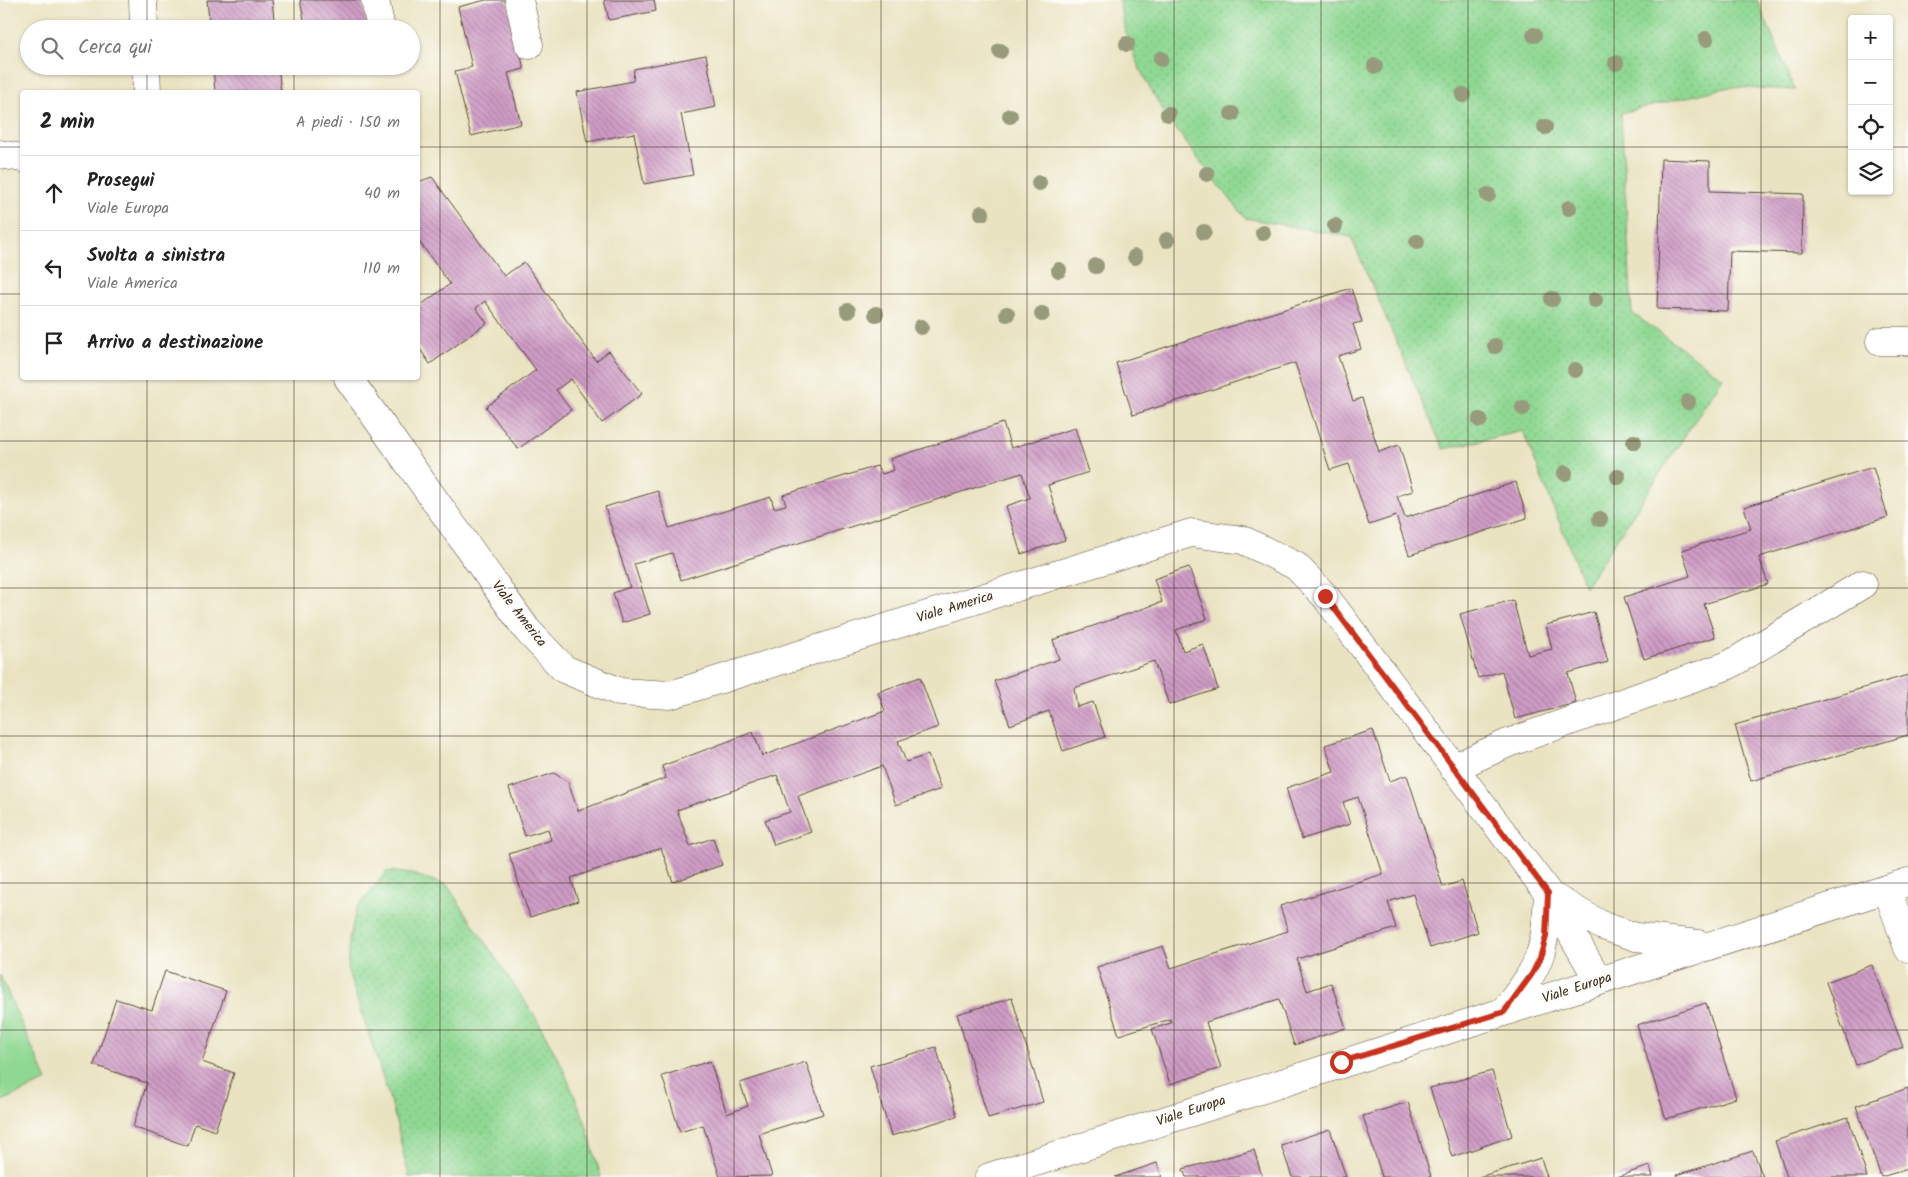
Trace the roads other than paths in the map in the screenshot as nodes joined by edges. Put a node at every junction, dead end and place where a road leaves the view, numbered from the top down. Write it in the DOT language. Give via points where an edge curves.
graph roads {
  1 [pos="143,0"];
  2 [pos="375,0"];
  3 [pos="519,0"];
  4 [pos="144,20"];
  5 [pos="379,20"];
  6 [pos="528,46"];
  7 [pos="146,75"];
  8 [pos="147,90"];
  9 [pos="0,154"];
  10 [pos="20,158"];
  11 [pos="1880,341"];
  12 [pos="1908,341"];
  13 [pos="349,380"];
  14 [pos="1863,584"];
  15 [pos="1453,768"];
  16 [pos="1897,885"];
  17 [pos="1548,893"];
  18 [pos="1707,946"];
  19 [pos="1908,948"];
  20 [pos="1599,981"];
  21 [pos="1504,1012"];
  22 [pos="1045,1169"];
  23 [pos="989,1177"];
  1 -- 4 [label="street"];
  2 -- 5 [label="street"];
  3 -- 6 [label="street"];
  7 -- 8 [label="street"];
  9 -- 10 [label="street"];
  11 -- 12 [label="street"];
  13 -- 15 [label="street, Viale America" via="527,630 564,669 620,692 670,695 1191,533 1243,540 1296,566 1350,628"];
  14 -- 15 [label="street" via="1729,665 1508,743"];
  15 -- 17 [label="street, Viale America"];
  16 -- 18 [label="street, Viale Europa"];
  16 -- 19 [label="street"];
  17 -- 18 [label="street" via="1587,918 1636,937"];
  17 -- 20 [label="street, Viale America"];
  17 -- 21 [label="street" via="1546,937 1540,958"];
  18 -- 20 [label="street, Viale Europa"];
  20 -- 21 [label="street, Viale Europa"];
  21 -- 22 [label="street, Viale Europa"];
  22 -- 23 [label="street, Viale Europa"];
}
